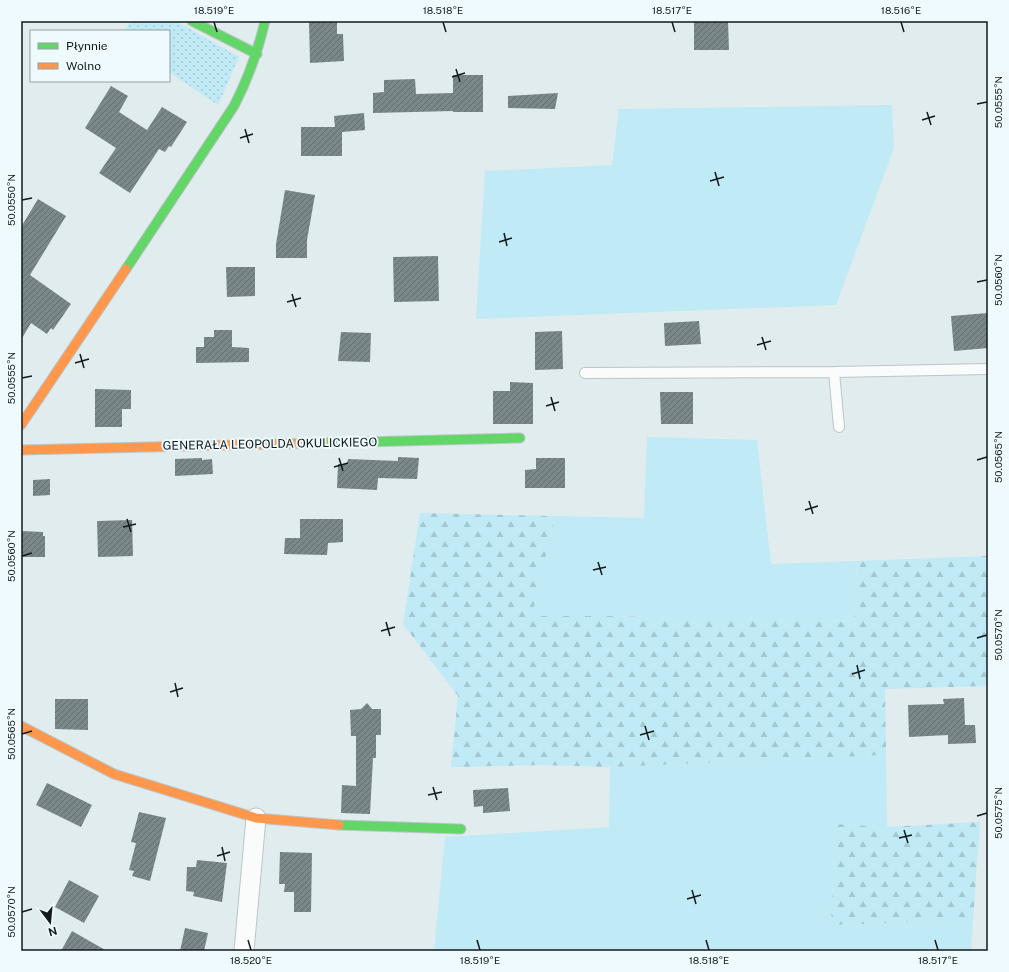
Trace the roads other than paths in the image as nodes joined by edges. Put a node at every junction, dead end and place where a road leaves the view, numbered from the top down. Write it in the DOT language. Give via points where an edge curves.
graph roads {
  1 [pos="192,21"];
  2 [pos="266,21"];
  3 [pos="257,54"];
  4 [pos="988,369"];
  5 [pos="834,372"];
  6 [pos="584,373"];
  7 [pos="21,425"];
  8 [pos="839,427"];
  9 [pos="520,438"];
  10 [pos="21,450"];
  11 [pos="21,726"];
  12 [pos="256,818"];
  13 [pos="461,829"];
  14 [pos="244,951"];
  1 -- 3 [label="street"];
  2 -- 3 [label="street"];
  3 -- 7 [label="street" via="228,117"];
  4 -- 5 [label="lane"];
  5 -- 6 [label="lane"];
  5 -- 8 [label="lane"];
  9 -- 10 [label="street, GENERAŁA LEOPOLDA OKULICKIEGO"];
  11 -- 12 [label="street" via="114,774"];
  12 -- 13 [label="street" via="345,826"];
  12 -- 14 [label="street"];
}
